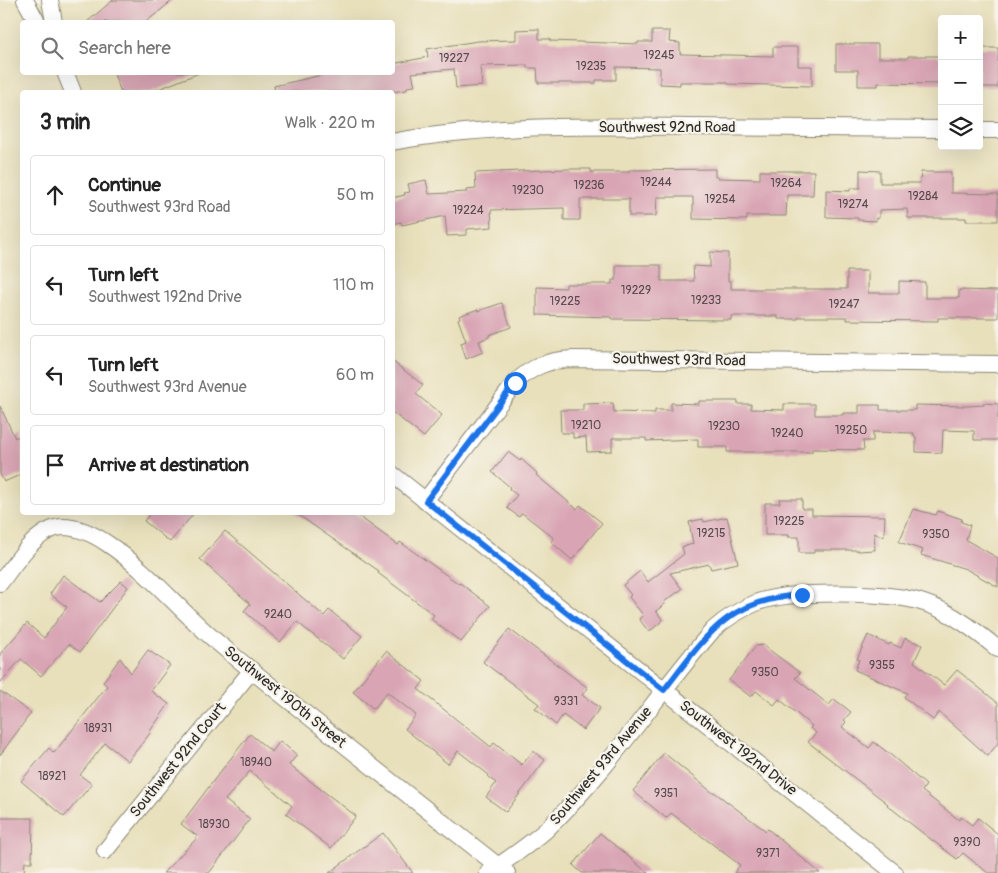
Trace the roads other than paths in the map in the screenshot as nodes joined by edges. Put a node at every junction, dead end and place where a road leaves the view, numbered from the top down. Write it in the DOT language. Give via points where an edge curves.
graph roads {
  1 [pos="25,0"];
  2 [pos="50,0"];
  3 [pos="36,20"];
  4 [pos="54,20"];
  5 [pos="66,75"];
  6 [pos="72,90"];
  7 [pos="938,129"];
  8 [pos="983,130"];
  9 [pos="998,130"];
  10 [pos="395,142"];
  11 [pos="998,364"];
  12 [pos="395,476"];
  13 [pos="426,501"];
  14 [pos="0,583"];
  15 [pos="998,649"];
  16 [pos="252,670"];
  17 [pos="664,690"];
  18 [pos="104,851"];
  19 [pos="498,871"];
  20 [pos="895,873"];
  1 -- 3 [label="street"];
  2 -- 4 [label="street"];
  5 -- 6 [label="street"];
  7 -- 10 [label="street, Southwest 92nd Road" via="521,127"];
  8 -- 9 [label="street"];
  11 -- 13 [label="street, Southwest 93rd Road" via="583,359 545,363 515,383"];
  12 -- 13 [label="street, Southwest 192nd Drive"];
  13 -- 17 [label="street, Southwest 192nd Drive"];
  14 -- 16 [label="street, Southwest 190th Street" via="41,534 63,527 92,534 159,586 204,631"];
  15 -- 17 [label="street, Southwest 93rd Avenue" via="959,620 924,603 904,598 832,594 783,596 759,602 725,619"];
  16 -- 18 [label="street, Southwest 92nd Court"];
  16 -- 19 [label="street, Southwest 190th Street"];
  17 -- 19 [label="street, Southwest 93rd Avenue" via="563,813"];
  17 -- 20 [label="street, Southwest 192nd Drive"];
}
